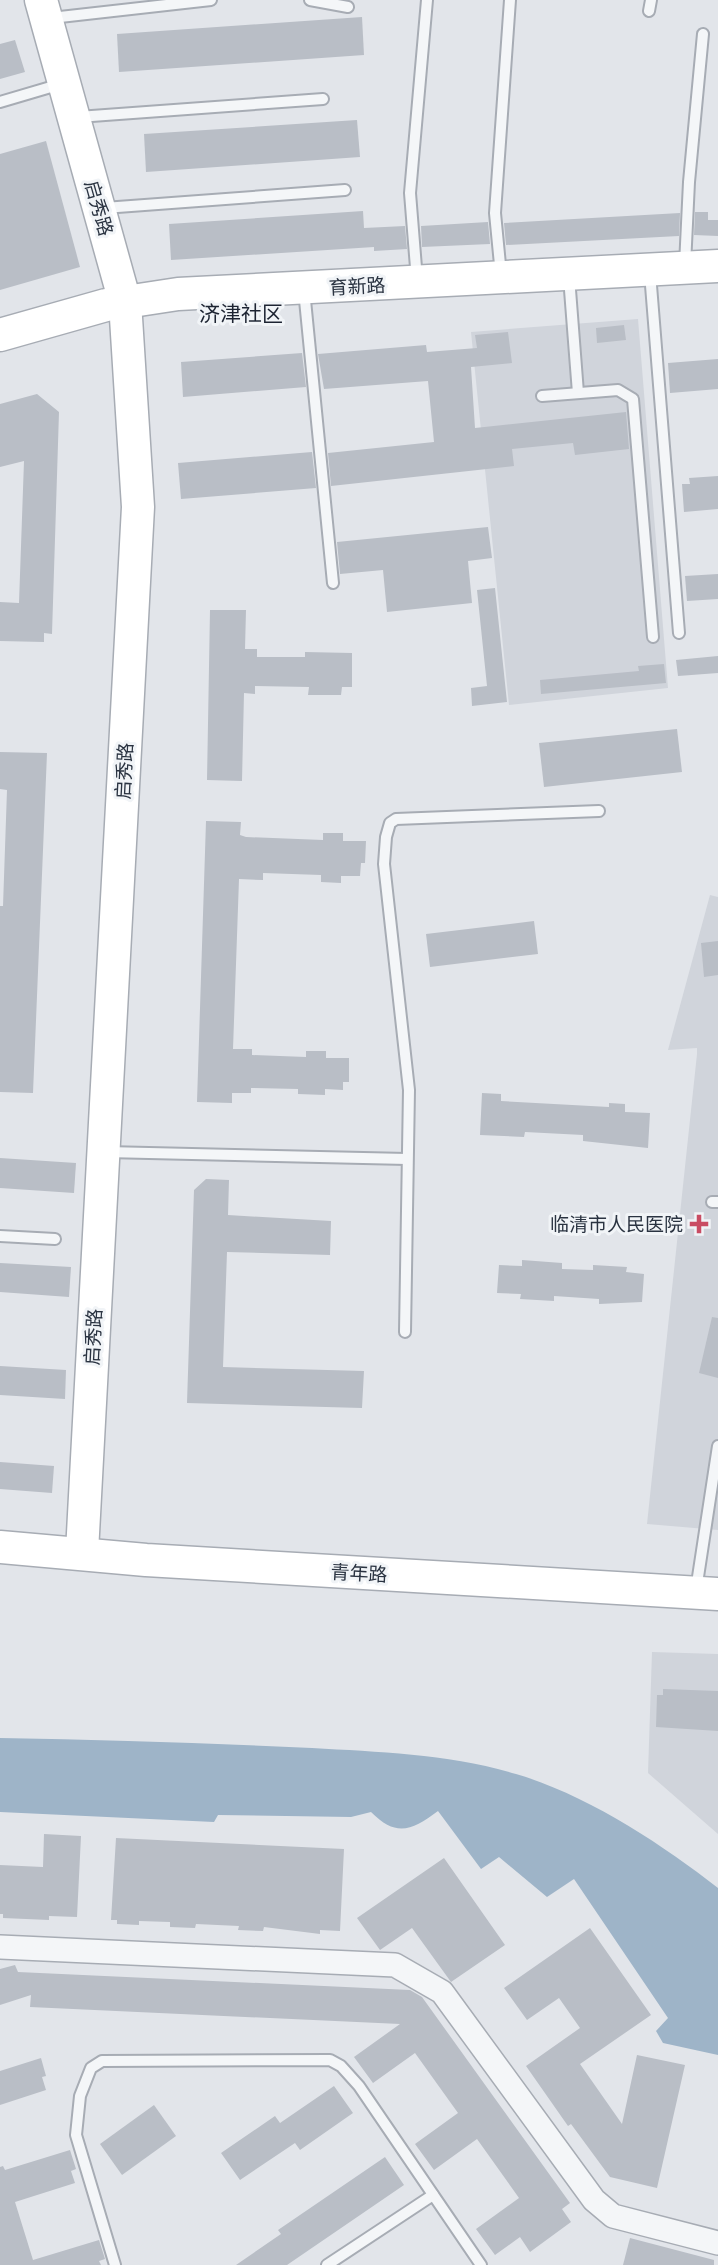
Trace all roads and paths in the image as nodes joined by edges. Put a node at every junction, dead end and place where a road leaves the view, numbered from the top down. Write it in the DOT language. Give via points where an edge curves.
graph roads {
  1 [pos="211,0"];
  2 [pos="310,0"];
  3 [pos="428,0"];
  4 [pos="510,0"];
  5 [pos="348,6"];
  6 [pos="43,9"];
  7 [pos="704,34"];
  8 [pos="64,83"];
  9 [pos="323,99"];
  10 [pos="0,102"];
  11 [pos="74,117"];
  12 [pos="345,190"];
  13 [pos="99,208"];
  14 [pos="718,266"];
  15 [pos="685,268"];
  16 [pos="650,270"];
  17 [pos="569,274"];
  18 [pos="501,278"];
  19 [pos="417,283"];
  20 [pos="304,289"];
  21 [pos="125,302"];
  22 [pos="0,335"];
  23 [pos="578,393"];
  24 [pos="542,396"];
  25 [pos="333,583"];
  26 [pos="679,633"];
  27 [pos="653,637"];
  28 [pos="599,811"];
  29 [pos="103,1152"];
  30 [pos="407,1159"];
  31 [pos="0,1236"];
  32 [pos="55,1240"];
  33 [pos="405,1332"];
  34 [pos="718,1446"];
  35 [pos="0,1547"];
  36 [pos="82,1552"];
  37 [pos="707,1593"];
  38 [pos="0,1947"];
  39 [pos="433,2194"];
  40 [pos="718,2243"];
  41 [pos="115,2265"];
  42 [pos="327,2265"];
  43 [pos="481,2265"];
  1 -- 6 [label="lane"];
  2 -- 5 [label="lane"];
  3 -- 19 [label="lane" via="410,193"];
  4 -- 18 [label="lane" via="495,213"];
  6 -- 8 [label="street, 启秀路"];
  7 -- 15 [label="lane"];
  8 -- 10 [label="lane"];
  8 -- 11 [label="street, 启秀路"];
  9 -- 11 [label="lane"];
  11 -- 13 [label="street, 启秀路"];
  12 -- 13 [label="lane"];
  13 -- 21 [label="street, 启秀路"];
  14 -- 15 [label="street, 育新路"];
  15 -- 16 [label="street, 育新路"];
  16 -- 17 [label="street, 育新路"];
  16 -- 26 [label="lane"];
  17 -- 18 [label="street, 育新路"];
  17 -- 23 [label="lane"];
  18 -- 19 [label="street, 育新路"];
  19 -- 20 [label="street, 育新路"];
  20 -- 21 [label="street, 育新路" via="178,294"];
  20 -- 25 [label="lane"];
  21 -- 22 [label="street, 育新路"];
  21 -- 29 [label="street, 启秀路" via="138,507"];
  23 -- 24 [label="lane"];
  23 -- 27 [label="lane" via="618,390 634,399"];
  28 -- 30 [label="lane" via="396,819 390,823 384,864 409,1090"];
  29 -- 30 [label="lane"];
  29 -- 36 [label="street, 启秀路"];
  30 -- 33 [label="lane"];
  31 -- 32 [label="lane"];
  34 -- 37 [label="lane"];
  35 -- 36 [label="street, 青年路"];
  36 -- 37 [label="street, 青年路" via="146,1560"];
  38 -- 40 [label="street" via="395,1965 442,1992 594,2200 613,2216"];
  39 -- 41 [label="lane" via="359,2086 330,2060 102,2061 91,2068 80,2096 76,2135"];
  39 -- 42 [label="lane"];
  39 -- 43 [label="lane"];
}
